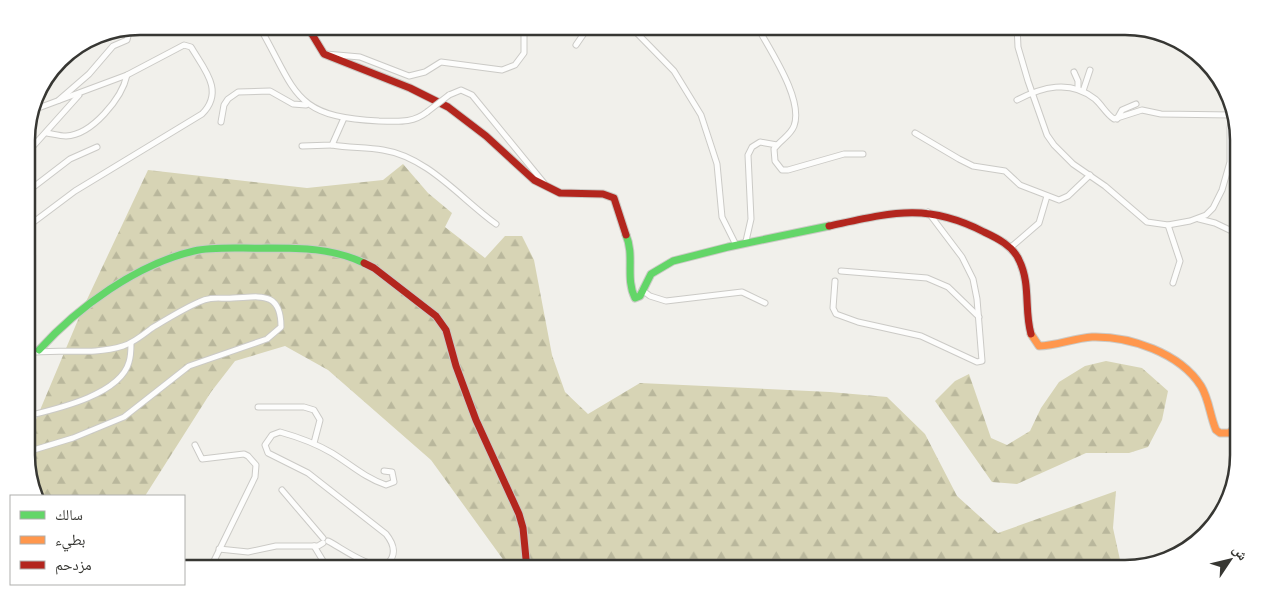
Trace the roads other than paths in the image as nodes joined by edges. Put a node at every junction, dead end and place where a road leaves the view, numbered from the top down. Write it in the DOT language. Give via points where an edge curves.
graph roads {
  1 [pos="264,35"];
  2 [pos="312,35"];
  3 [pos="524,35"];
  4 [pos="583,35"];
  5 [pos="639,35"];
  6 [pos="762,35"];
  7 [pos="1018,35"];
  8 [pos="128,36"];
  9 [pos="576,45"];
  10 [pos="324,54"];
  11 [pos="1090,70"];
  12 [pos="1074,72"];
  13 [pos="128,75"];
  14 [pos="1080,90"];
  15 [pos="1033,92"];
  16 [pos="80,94"];
  17 [pos="1016,100"];
  18 [pos="56,102"];
  19 [pos="1136,104"];
  20 [pos="309,105"];
  21 [pos="41,107"];
  22 [pos="1226,115"];
  23 [pos="344,118"];
  24 [pos="1117,119"];
  25 [pos="221,122"];
  26 [pos="47,133"];
  27 [pos="915,133"];
  28 [pos="35,145"];
  29 [pos="332,145"];
  30 [pos="777,145"];
  31 [pos="302,146"];
  32 [pos="97,147"];
  33 [pos="864,154"];
  34 [pos="1230,162"];
  35 [pos="1090,175"];
  36 [pos="546,185"];
  37 [pos="35,186"];
  38 [pos="1047,196"];
  39 [pos="928,212"];
  40 [pos="1199,219"];
  41 [pos="35,221"];
  42 [pos="496,224"];
  43 [pos="1168,226"];
  44 [pos="1230,230"];
  45 [pos="746,241"];
  46 [pos="735,244"];
  47 [pos="1010,248"];
  48 [pos="841,271"];
  49 [pos="836,280"];
  50 [pos="1173,283"];
  51 [pos="642,290"];
  52 [pos="765,303"];
  53 [pos="979,318"];
  54 [pos="131,343"];
  55 [pos="39,350"];
  56 [pos="35,351"];
  57 [pos="258,408"];
  58 [pos="35,414"];
  59 [pos="1230,432"];
  60 [pos="314,443"];
  61 [pos="195,445"];
  62 [pos="35,450"];
  63 [pos="384,471"];
  64 [pos="282,490"];
  65 [pos="325,541"];
  66 [pos="314,546"];
  67 [pos="219,549"];
  68 [pos="214,560"];
  69 [pos="323,560"];
  70 [pos="358,560"];
  71 [pos="392,560"];
  72 [pos="526,560"];
  1 -- 20 [label="street" via="295,93"];
  2 -- 10 [label="main road"];
  3 -- 10 [label="street" via="524,53 520,61 502,70 445,62 408,76 360,57"];
  4 -- 9 [label="street"];
  5 -- 46 [label="street" via="674,71 701,115 718,164 722,216"];
  6 -- 30 [label="street" via="779,66 794,105 795,124"];
  7 -- 15 [label="street" via="1021,60"];
  8 -- 18 [label="street" via="127,40 113,46 89,74"];
  10 -- 36 [label="main road" via="410,88 448,107 486,136 526,174"];
  11 -- 14 [label="street"];
  12 -- 14 [label="street"];
  13 -- 16 [label="street"];
  13 -- 26 [label="street" via="119,96 90,125 72,135"];
  13 -- 41 [label="street" via="188,45 211,81 214,92 202,114 76,191"];
  14 -- 15 [label="street" via="1058,86"];
  14 -- 24 [label="street"];
  15 -- 17 [label="street"];
  15 -- 35 [label="street" via="1047,135 1073,164"];
  16 -- 18 [label="street"];
  16 -- 26 [label="street"];
  18 -- 21 [label="street"];
  19 -- 24 [label="street" via="1122,110"];
  20 -- 23 [label="street"];
  20 -- 25 [label="street" via="293,104 270,90 238,92 224,105"];
  22 -- 24 [label="street" via="1161,114 1142,110"];
  23 -- 29 [label="street"];
  23 -- 36 [label="street, bridge" via="416,119 461,90 472,96"];
  26 -- 28 [label="street"];
  27 -- 38 [label="street" via="973,166 1005,171 1020,185"];
  29 -- 31 [label="street"];
  29 -- 42 [label="street" via="383,150 404,156 422,165"];
  30 -- 33 [label="street" via="775,160 782,170 844,154"];
  30 -- 45 [label="street" via="760,142 748,155 751,219"];
  32 -- 37 [label="street" via="70,159"];
  34 -- 40 [label="street" via="1225,183 1213,208"];
  35 -- 38 [label="street" via="1064,198"];
  35 -- 43 [label="street" via="1147,222"];
  36 -- 51 [label="main road" via="560,193 603,194 614,198 630,245 628,286 635,298"];
  38 -- 47 [label="street" via="1039,223"];
  39 -- 45 [label="main road" via="879,217"];
  39 -- 47 [label="main road" via="971,227"];
  39 -- 53 [label="street" via="968,269 976,288"];
  40 -- 43 [label="street"];
  40 -- 44 [label="street"];
  43 -- 50 [label="street" via="1180,262"];
  45 -- 46 [label="main road"];
  46 -- 51 [label="main road" via="659,267 648,276"];
  47 -- 59 [label="main road" via="1018,256 1027,277 1030,329 1034,343 1045,346 1082,338 1108,337 1152,350 1175,361 1194,377 1204,394 1216,430"];
  48 -- 53 [label="street" via="927,278 948,287"];
  49 -- 53 [label="street" via="833,308 836,314 922,336 980,363 983,357"];
  51 -- 52 [label="street" via="666,301 742,292"];
  54 -- 55 [label="street" via="101,349"];
  54 -- 58 [label="street" via="129,362 116,381 95,395"];
  54 -- 62 [label="street" via="197,302 212,297 263,296 275,304 281,316 281,326 267,339 190,366 124,417"];
  55 -- 56 [label="street"];
  55 -- 72 [label="main road" via="58,329 99,296 142,270 188,252 284,248 345,254 374,268 436,316 446,330 476,420 519,514"];
  57 -- 60 [label="street" via="304,407 314,410 320,420"];
  60 -- 63 [label="street" via="376,482 386,485 394,482 392,472"];
  60 -- 71 [label="street" via="277,432 269,438 265,448 271,456 308,473 386,534 393,544"];
  61 -- 67 [label="street" via="202,459 244,454 256,465 255,478"];
  64 -- 65 [label="street"];
  65 -- 66 [label="street"];
  65 -- 70 [label="street"];
  66 -- 67 [label="street" via="276,546 248,552"];
  66 -- 69 [label="street"];
  67 -- 68 [label="street"];
}
